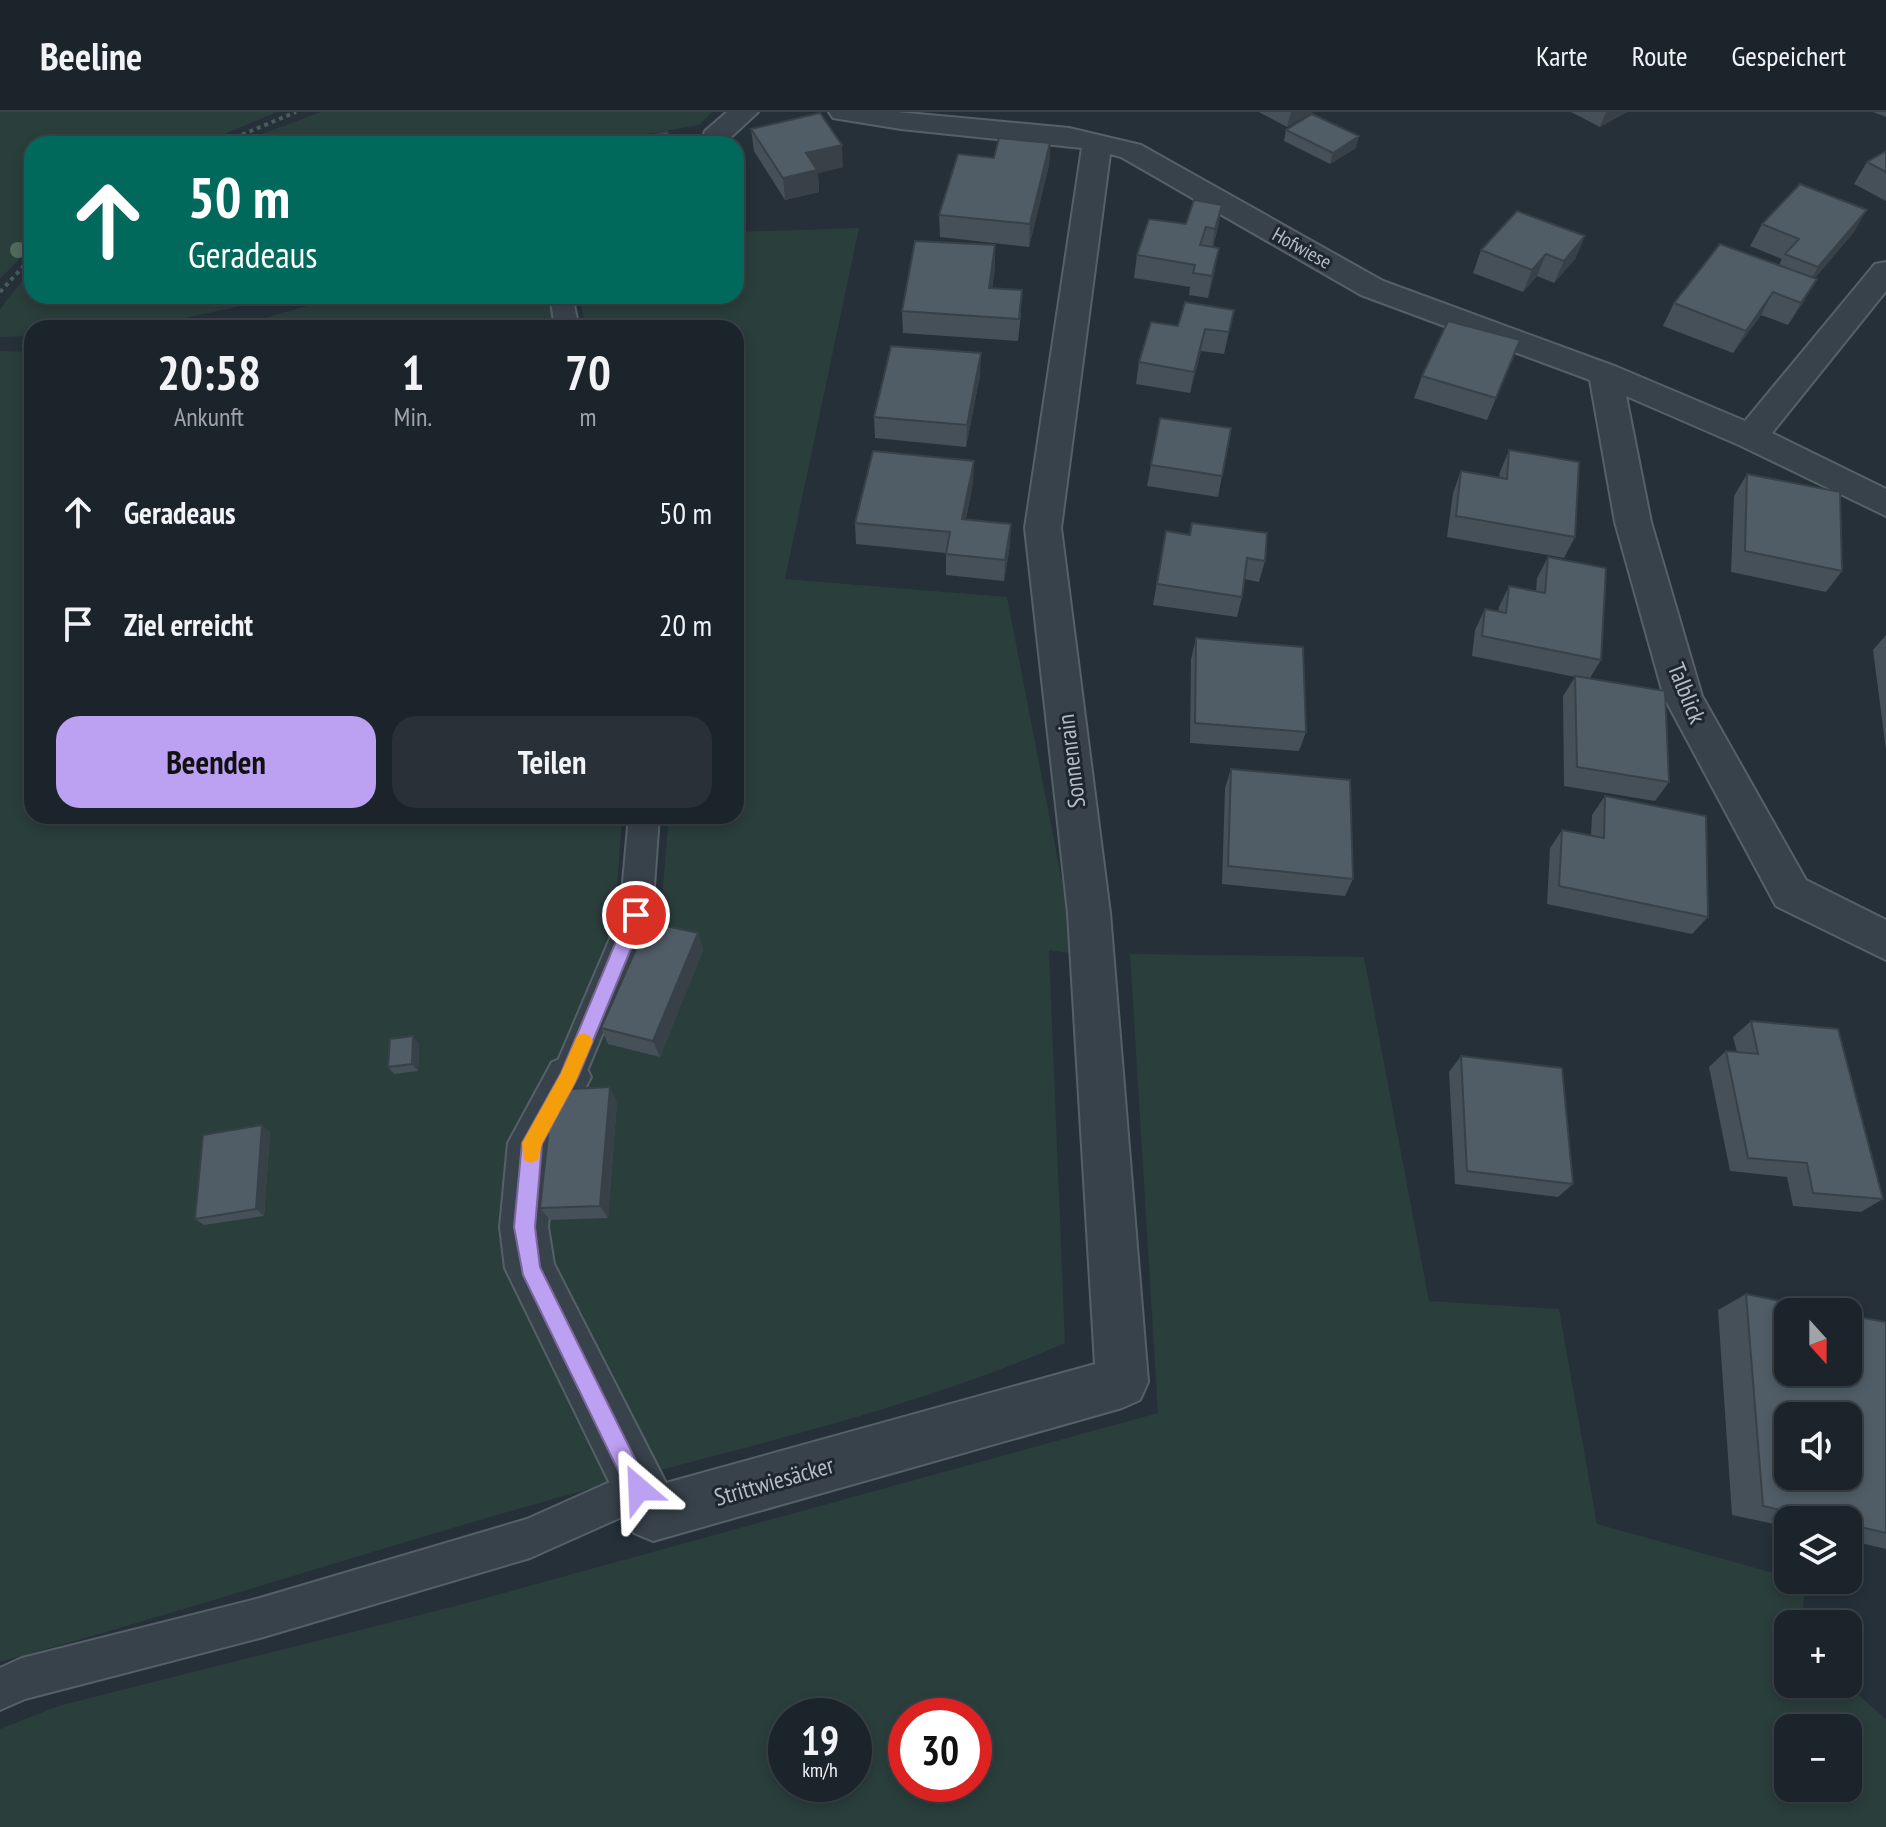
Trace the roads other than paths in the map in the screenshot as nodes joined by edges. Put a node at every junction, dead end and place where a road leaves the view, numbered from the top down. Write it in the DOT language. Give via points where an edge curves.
graph roads {
  1 [pos="744,112"];
  2 [pos="843,112"];
  3 [pos="1088,132"];
  4 [pos="716,136"];
  5 [pos="1886,271"];
  6 [pos="1605,374"];
  7 [pos="1751,437"];
  8 [pos="1886,504"];
  9 [pos="643,824"];
  10 [pos="1885,944"];
  11 [pos="568,1077"];
  12 [pos="1122,1382"];
  13 [pos="639,1489"];
  14 [pos="0,1689"];
  1 -- 4 [label="street"];
  2 -- 3 [label="street, Hofwiese" via="901,121"];
  3 -- 6 [label="street, Hofwiese" via="1131,151 1372,288"];
  3 -- 12 [label="street, Sonnenrain" via="1043,528 1089,913"];
  5 -- 7 [label="street"];
  6 -- 7 [label="street, Hofwiese"];
  6 -- 10 [label="street, Talblick" via="1633,522 1683,697 1791,893"];
  7 -- 8 [label="street, Hofwiese"];
  9 -- 11 [label="lane" via="636,915"];
  11 -- 13 [label="street, Strittwiesäcker" via="532,1143 524,1227 530,1268"];
  12 -- 13 [label="street, Strittwiesäcker" via="653,1514"];
  13 -- 14 [label="lane" via="530,1538"];
}
